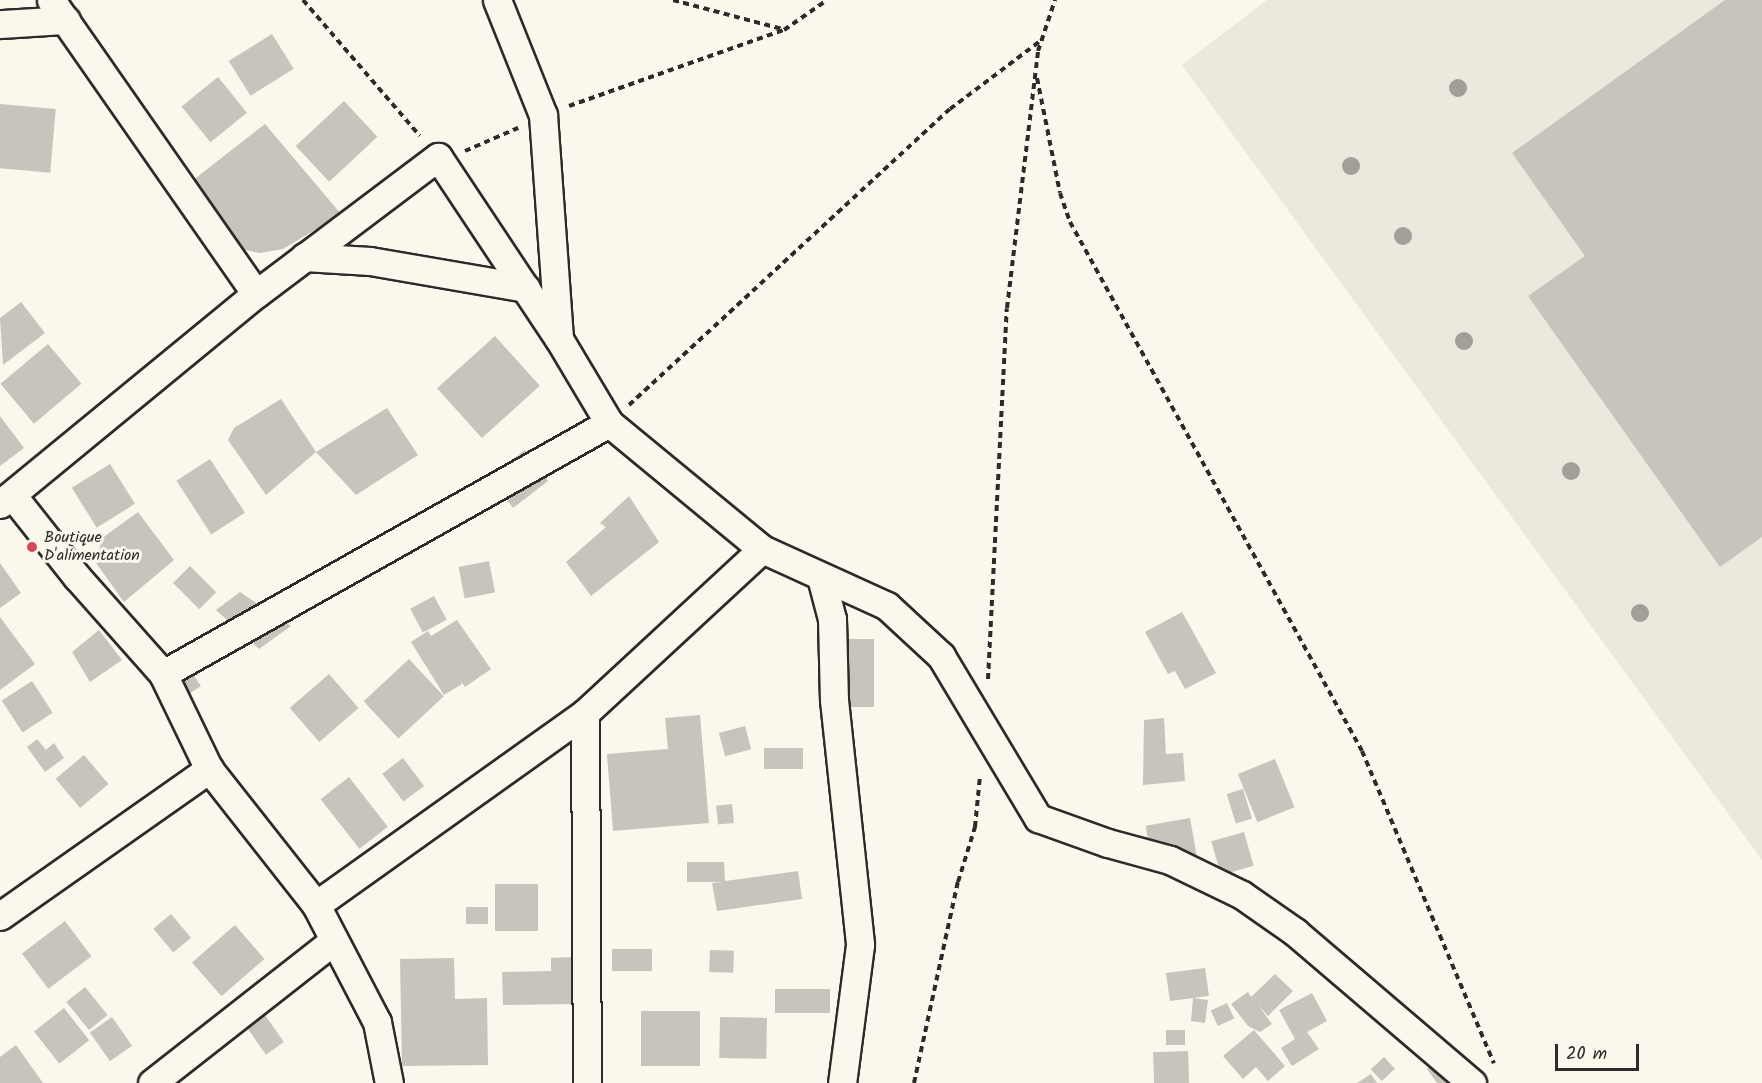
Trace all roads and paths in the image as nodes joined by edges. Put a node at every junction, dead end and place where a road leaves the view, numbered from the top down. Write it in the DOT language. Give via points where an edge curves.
graph roads {
  1 [pos="303,0"];
  2 [pos="497,0"];
  3 [pos="673,0"];
  4 [pos="827,0"];
  5 [pos="1055,0"];
  6 [pos="58,10"];
  7 [pos="0,24"];
  8 [pos="784,30"];
  9 [pos="1044,39"];
  10 [pos="1037,78"];
  11 [pos="543,115"];
  12 [pos="438,157"];
  13 [pos="304,257"];
  14 [pos="526,288"];
  15 [pos="256,294"];
  16 [pos="560,339"];
  17 [pos="609,423"];
  18 [pos="6,499"];
  19 [pos="762,549"];
  20 [pos="821,577"];
  21 [pos="164,674"];
  22 [pos="988,685"];
  23 [pos="585,713"];
  24 [pos="985,732"];
  25 [pos="209,769"];
  26 [pos="316,905"];
  27 [pos="0,916"];
  28 [pos="333,941"];
  29 [pos="1497,1072"];
  30 [pos="152,1083"];
  31 [pos="389,1083"];
  32 [pos="587,1083"];
  33 [pos="842,1083"];
  34 [pos="914,1083"];
  35 [pos="1472,1083"];
  1 -- 12 [label="path"];
  2 -- 11 [label="street"];
  3 -- 8 [label="path"];
  4 -- 8 [label="path"];
  5 -- 9 [label="path"];
  6 -- 7 [label="street"];
  6 -- 15 [label="street"];
  8 -- 11 [label="path"];
  9 -- 10 [label="path" via="1038,51"];
  9 -- 17 [label="path" via="950,110"];
  10 -- 22 [label="path" via="1007,308"];
  10 -- 29 [label="path" via="1060,193 1071,222 1362,751"];
  11 -- 12 [label="path" via="478,148"];
  11 -- 16 [label="street"];
  12 -- 13 [label="street"];
  12 -- 14 [label="street"];
  13 -- 14 [label="street" via="370,261"];
  13 -- 15 [label="street"];
  14 -- 16 [label="street"];
  15 -- 18 [label="street"];
  16 -- 17 [label="street"];
  17 -- 19 [label="street"];
  17 -- 21 [label="street"];
  18 -- 21 [label="street"];
  19 -- 20 [label="street"];
  19 -- 23 [label="street"];
  20 -- 24 [label="street" via="887,606 941,656"];
  20 -- 33 [label="street" via="832,619 834,700 860,945"];
  21 -- 25 [label="street"];
  23 -- 26 [label="street"];
  23 -- 32 [label="street"];
  24 -- 34 [label="path" via="975,827 958,882"];
  24 -- 35 [label="street" via="1038,818 1170,860 1242,895 1295,932"];
  25 -- 26 [label="street"];
  25 -- 27 [label="street"];
  26 -- 28 [label="street"];
  28 -- 30 [label="street"];
  28 -- 31 [label="street" via="377,1022"];
}
